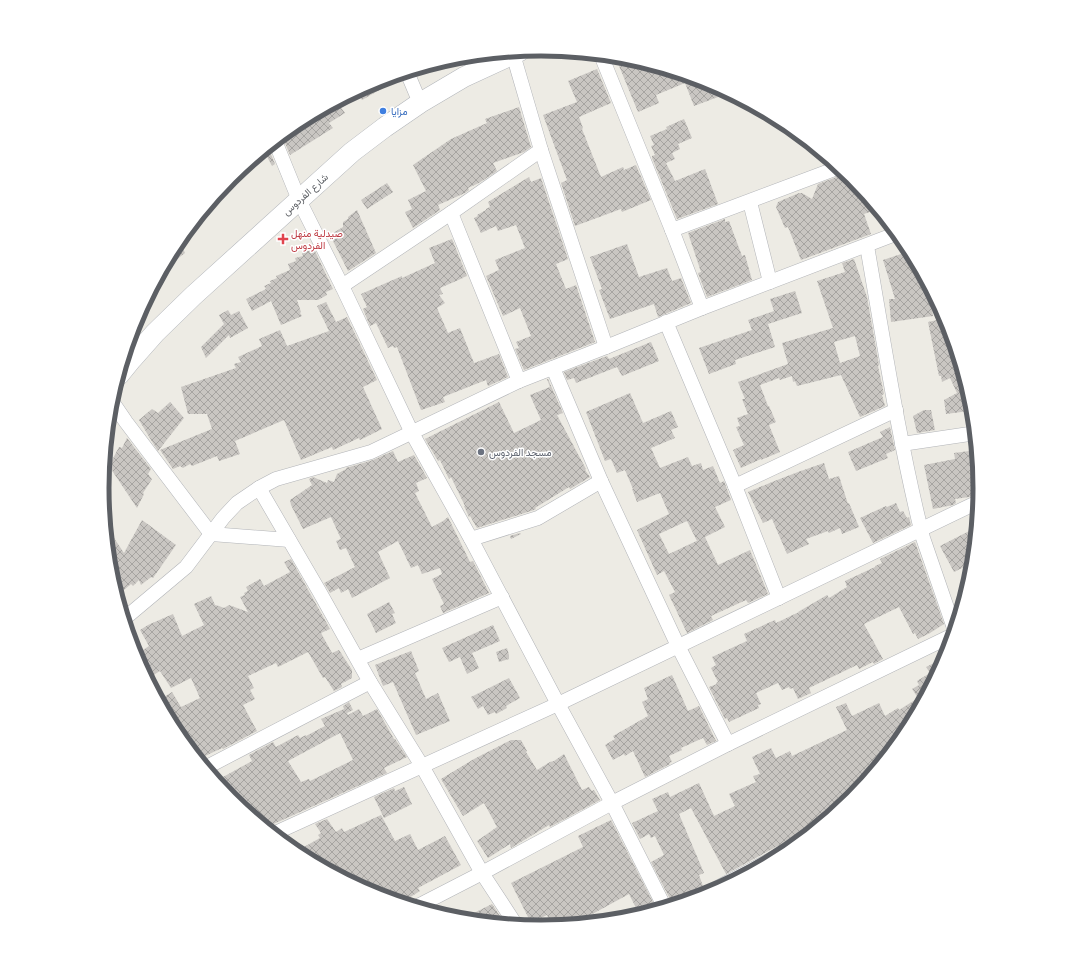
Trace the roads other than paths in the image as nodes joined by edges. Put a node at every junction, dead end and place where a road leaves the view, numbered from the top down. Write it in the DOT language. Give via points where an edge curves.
graph roads {
  1 [pos="517,57"];
  2 [pos="506,58"];
  3 [pos="603,61"];
  4 [pos="409,77"];
  5 [pos="420,103"];
  6 [pos="277,146"];
  7 [pos="541,150"];
  8 [pos="834,170"];
  9 [pos="299,200"];
  10 [pos="750,202"];
  11 [pos="451,213"];
  12 [pos="672,230"];
  13 [pos="892,235"];
  14 [pos="866,246"];
  15 [pos="770,282"];
  16 [pos="342,286"];
  17 [pos="702,308"];
  18 [pos="666,322"];
  19 [pos="606,347"];
  20 [pos="128,364"];
  21 [pos="552,368"];
  22 [pos="519,381"];
  23 [pos="116,408"];
  24 [pos="896,410"];
  25 [pos="412,433"];
  26 [pos="970,434"];
  27 [pos="902,444"];
  28 [pos="601,481"];
  29 [pos="735,486"];
  30 [pos="259,488"];
  31 [pos="973,504"];
  32 [pos="921,530"];
  33 [pos="211,534"];
  34 [pos="471,538"];
  35 [pos="289,540"];
  36 [pos="502,597"];
  37 [pos="779,598"];
  38 [pos="129,616"];
  39 [pos="952,624"];
  40 [pos="948,635"];
  41 [pos="678,646"];
  42 [pos="358,659"];
  43 [pos="370,682"];
  44 [pos="558,704"];
  45 [pos="728,744"];
  46 [pos="209,766"];
  47 [pos="422,766"];
  48 [pos="612,802"];
  49 [pos="278,832"];
  50 [pos="482,873"];
  51 [pos="663,903"];
  52 [pos="422,904"];
  53 [pos="512,920"];
  1 -- 7 [label="street"];
  2 -- 5 [label="street, شارع الفردوس"];
  3 -- 12 [label="street"];
  4 -- 5 [label="street"];
  5 -- 9 [label="street, شارع الفردوس" via="352,152"];
  6 -- 9 [label="street"];
  7 -- 11 [label="street"];
  7 -- 19 [label="street"];
  8 -- 10 [label="street"];
  9 -- 16 [label="street"];
  9 -- 20 [label="street, شارع الفردوس" via="193,296"];
  10 -- 12 [label="street"];
  10 -- 15 [label="street"];
  11 -- 16 [label="street"];
  11 -- 22 [label="street"];
  12 -- 17 [label="street"];
  13 -- 14 [label="street"];
  14 -- 15 [label="street"];
  14 -- 24 [label="street"];
  15 -- 17 [label="street"];
  16 -- 25 [label="street"];
  17 -- 18 [label="street"];
  18 -- 19 [label="street"];
  18 -- 29 [label="street"];
  19 -- 21 [label="street"];
  21 -- 22 [label="street"];
  21 -- 28 [label="street"];
  22 -- 25 [label="street"];
  23 -- 33 [label="street"];
  24 -- 27 [label="street"];
  24 -- 29 [label="street"];
  25 -- 30 [label="street" via="371,452 276,480"];
  25 -- 34 [label="street"];
  26 -- 27 [label="street"];
  27 -- 32 [label="street"];
  28 -- 34 [label="street" via="538,518"];
  28 -- 41 [label="street"];
  29 -- 37 [label="street"];
  30 -- 33 [label="street" via="237,503"];
  30 -- 35 [label="street"];
  31 -- 32 [label="street"];
  32 -- 37 [label="street"];
  32 -- 39 [label="street"];
  33 -- 35 [label="street"];
  33 -- 38 [label="street" via="186,567"];
  34 -- 36 [label="street"];
  35 -- 42 [label="street"];
  36 -- 42 [label="street"];
  36 -- 44 [label="street"];
  37 -- 41 [label="street"];
  40 -- 45 [label="street"];
  41 -- 44 [label="street"];
  41 -- 45 [label="street"];
  42 -- 43 [label="street"];
  43 -- 46 [label="street"];
  43 -- 47 [label="street"];
  44 -- 47 [label="street"];
  44 -- 48 [label="street"];
  45 -- 48 [label="street"];
  47 -- 49 [label="street"];
  47 -- 50 [label="street"];
  48 -- 50 [label="street"];
  48 -- 51 [label="street"];
  50 -- 52 [label="street"];
  50 -- 53 [label="street"];
}
